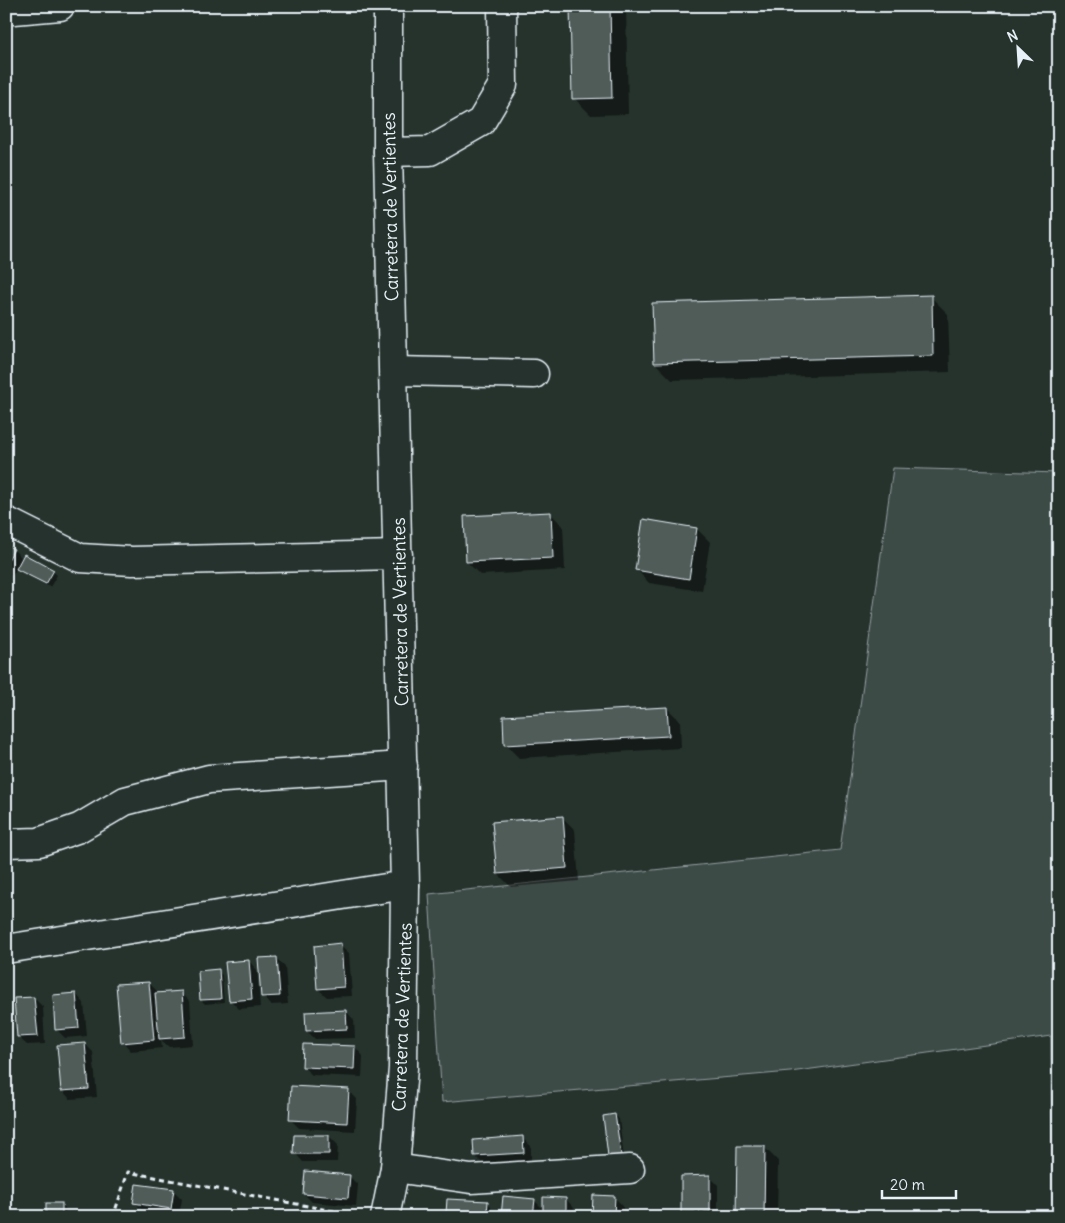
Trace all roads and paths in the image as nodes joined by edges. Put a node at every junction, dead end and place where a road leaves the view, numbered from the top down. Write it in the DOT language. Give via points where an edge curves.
graph roads {
  1 [pos="60,6"];
  2 [pos="388,6"];
  3 [pos="502,6"];
  4 [pos="6,9"];
  5 [pos="388,152"];
  6 [pos="394,371"];
  7 [pos="534,374"];
  8 [pos="6,521"];
  9 [pos="398,555"];
  10 [pos="403,766"];
  11 [pos="6,843"];
  12 [pos="405,885"];
  13 [pos="6,949"];
  14 [pos="395,1168"];
  15 [pos="630,1168"];
  16 [pos="113,1217"];
  17 [pos="365,1217"];
  18 [pos="385,1217"];
  1 -- 4 [label="main road"];
  2 -- 5 [label="main road, Carretera de Vertientes"];
  3 -- 5 [label="main road" via="503,85 481,122 430,151"];
  5 -- 6 [label="main road, Carretera de Vertientes"];
  6 -- 7 [label="main road"];
  6 -- 9 [label="main road, Carretera de Vertientes"];
  8 -- 9 [label="main road" via="80,558 132,561"];
  9 -- 10 [label="main road, Carretera de Vertientes"];
  10 -- 11 [label="main road" via="209,779 125,801 79,828 39,842"];
  10 -- 12 [label="main road, Carretera de Vertientes"];
  12 -- 13 [label="main road"];
  12 -- 14 [label="main road, Carretera de Vertientes" via="403,1068"];
  14 -- 15 [label="main road" via="471,1179"];
  14 -- 18 [label="main road, Carretera de Vertientes"];
  16 -- 17 [label="path" via="128,1172"];
}
